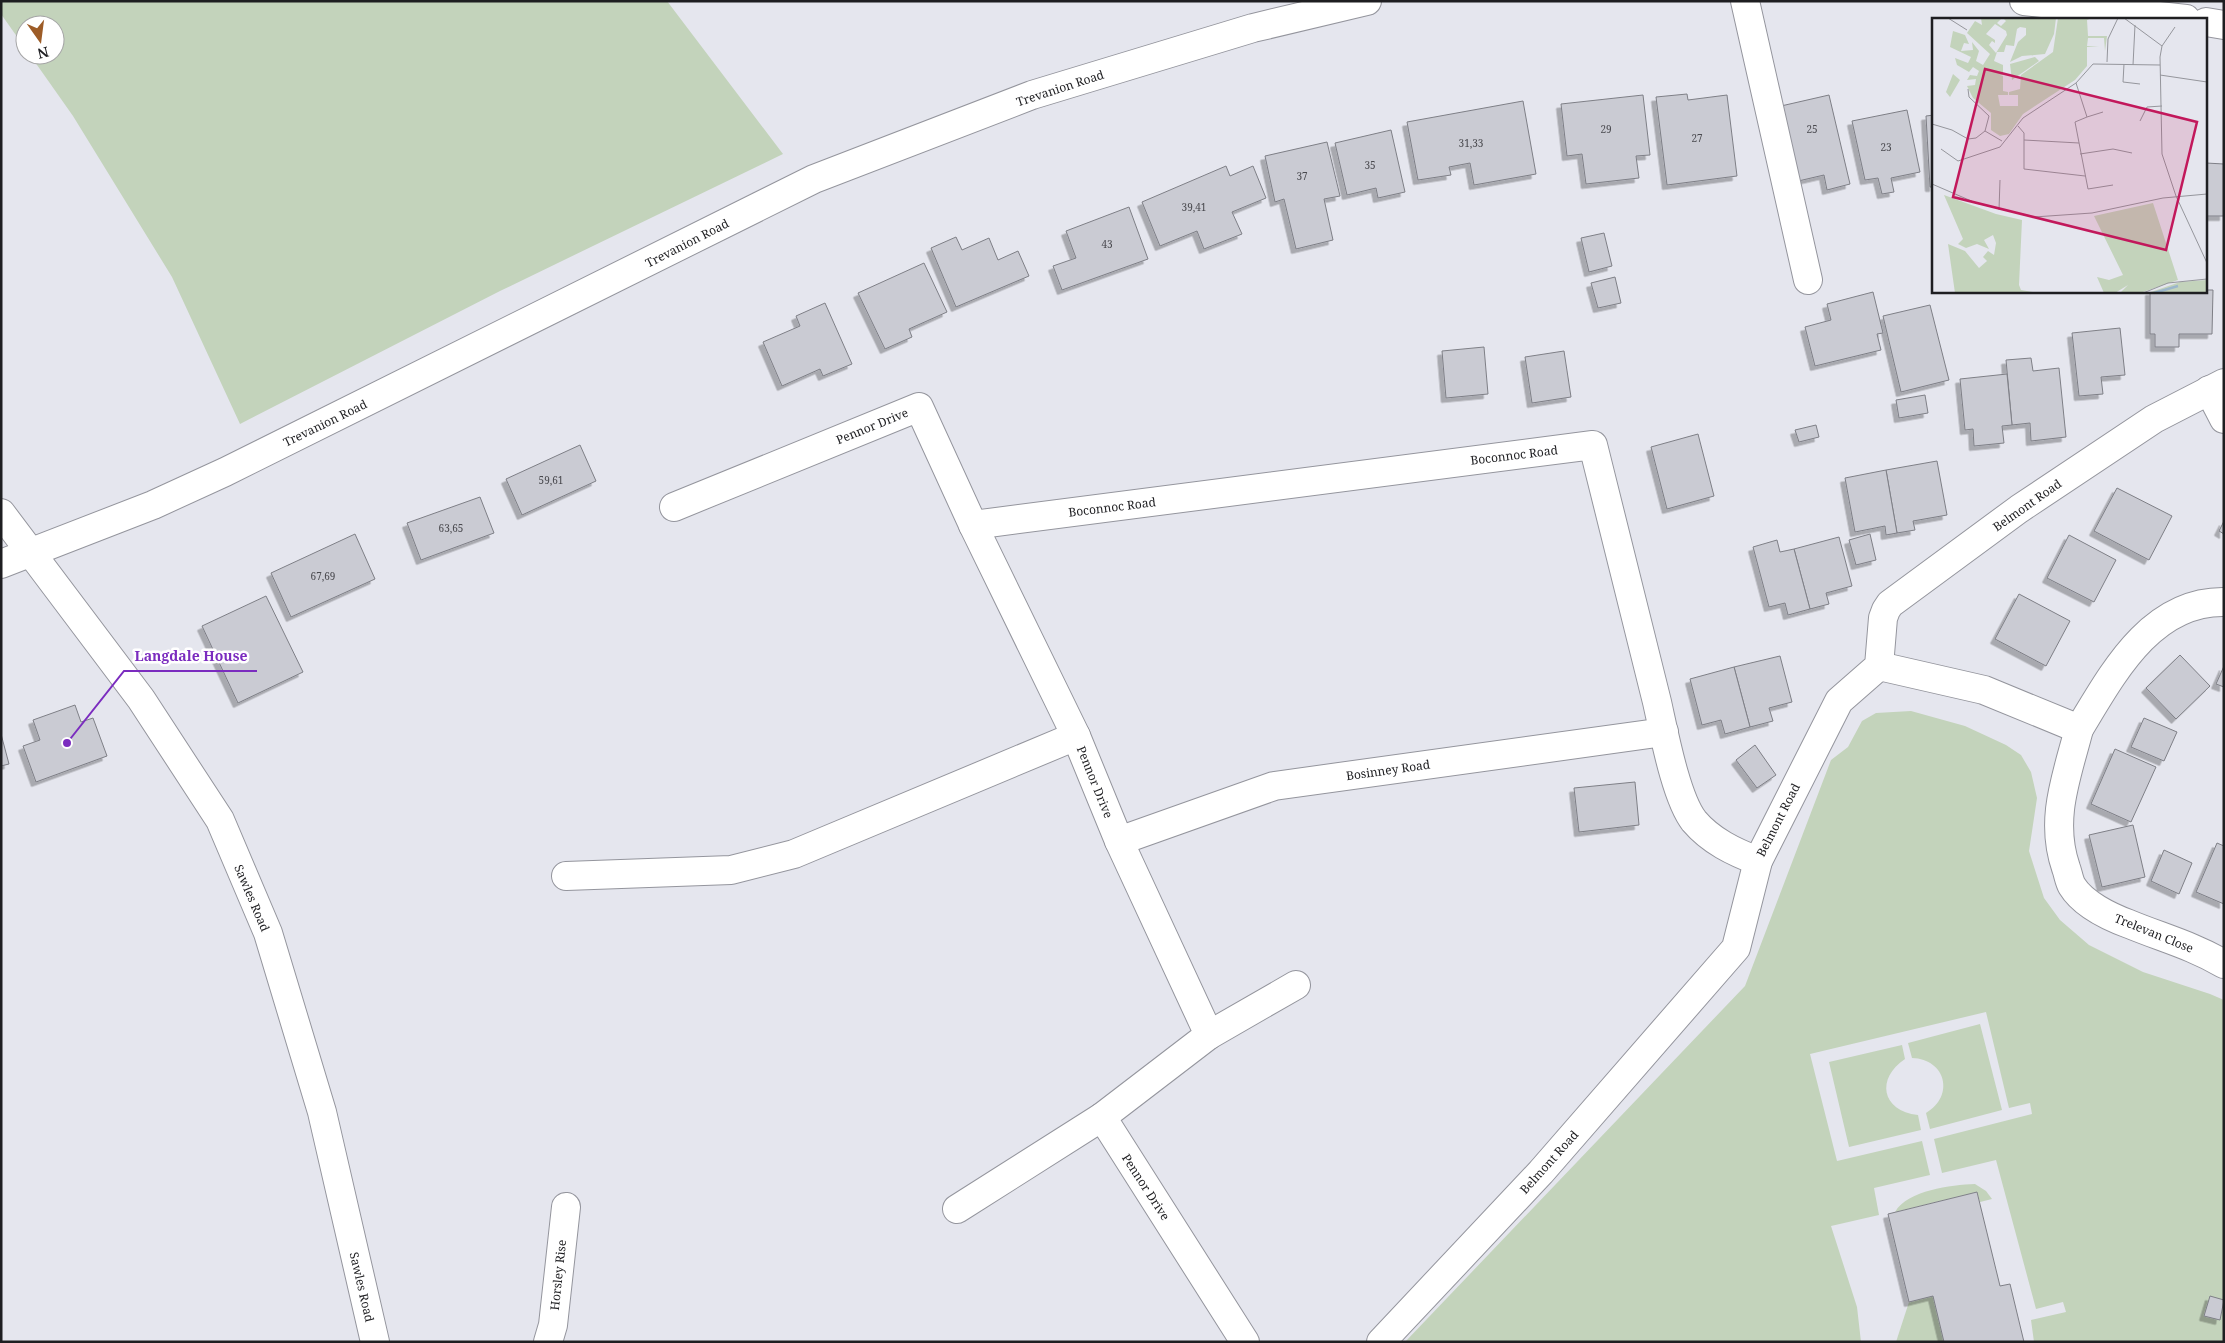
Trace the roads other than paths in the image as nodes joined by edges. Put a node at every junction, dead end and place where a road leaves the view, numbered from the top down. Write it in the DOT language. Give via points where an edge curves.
graph roads {
  1 [pos="1368,1"];
  2 [pos="1745,1"];
  3 [pos="2024,1"];
  4 [pos="2177,18"];
  5 [pos="2208,22"];
  6 [pos="2224,25"];
  7 [pos="1808,280"];
  8 [pos="2216,386"];
  9 [pos="2224,418"];
  10 [pos="674,507"];
  11 [pos="1,512"];
  12 [pos="973,525"];
  13 [pos="33,552"];
  14 [pos="1,564"];
  15 [pos="2224,602"];
  16 [pos="1879,666"];
  17 [pos="2079,729"];
  18 [pos="1664,732"];
  19 [pos="1076,736"];
  20 [pos="1119,841"];
  21 [pos="1758,861"];
  22 [pos="566,876"];
  23 [pos="2224,964"];
  24 [pos="1296,985"];
  25 [pos="1209,1035"];
  26 [pos="1102,1117"];
  27 [pos="566,1207"];
  28 [pos="957,1209"];
  29 [pos="375,1342"];
  30 [pos="548,1342"];
  31 [pos="1245,1342"];
  32 [pos="1380,1342"];
  1 -- 13 [label="main road, Trevanion Road" via="1253,28 1032,96 814,179 225,472 153,505"];
  2 -- 7 [label="main road"];
  3 -- 4 [label="main road"];
  5 -- 6 [label="main road"];
  8 -- 9 [label="main road, Belmont Road"];
  8 -- 16 [label="main road, Belmont Road" via="2154,419 2043,493 1890,604 1883,618"];
  10 -- 12 [label="main road, Pennor Drive" via="919,406"];
  11 -- 13 [label="main road, Sawles Road"];
  12 -- 18 [label="main road, Boconnoc Road" via="1593,445"];
  12 -- 19 [label="main road, Pennor Drive"];
  13 -- 14 [label="main road, Trevanion Road"];
  13 -- 29 [label="main road, Sawles Road" via="140,699 220,820 268,933 316,1093"];
  15 -- 17 [label="main road, Trelevan Close" via="2192,607 2166,618 2144,636 2112,675"];
  16 -- 17 [label="main road" via="1984,690"];
  16 -- 21 [label="main road, Belmont Road" via="1839,701"];
  17 -- 23 [label="main road, Trelevan Close" via="2063,790 2058,826 2059,844 2072,886 2084,898 2127,924 2183,943"];
  18 -- 20 [label="main road, Bosinney Road" via="1274,786"];
  18 -- 21 [label="main road, Boconnoc Road" via="1684,804 1695,821 1733,852"];
  19 -- 20 [label="main road, Pennor Drive"];
  19 -- 22 [label="main road" via="794,854 764,863 731,870"];
  20 -- 25 [label="main road, Pennor Drive"];
  21 -- 32 [label="main road, Belmont Road" via="1736,948 1541,1172"];
  24 -- 25 [label="main road"];
  25 -- 26 [label="main road"];
  26 -- 28 [label="main road"];
  26 -- 31 [label="main road, Pennor Drive"];
  27 -- 30 [label="main road, Horsley Rise" via="553,1325"];
}
